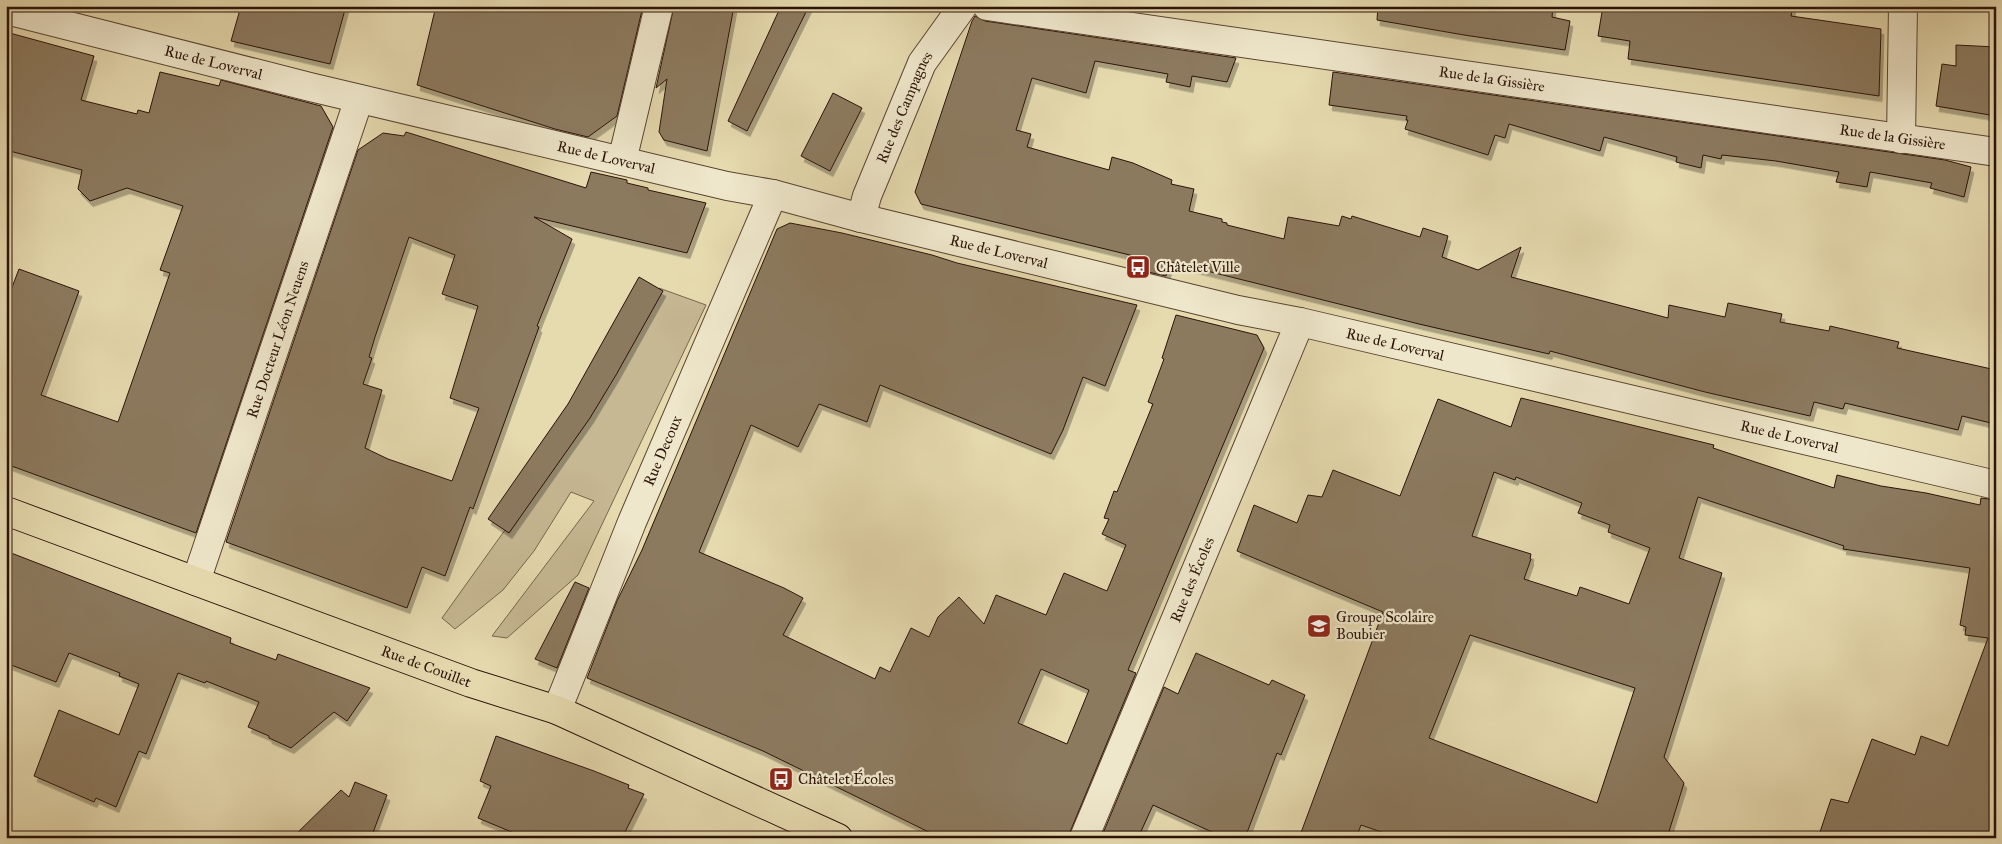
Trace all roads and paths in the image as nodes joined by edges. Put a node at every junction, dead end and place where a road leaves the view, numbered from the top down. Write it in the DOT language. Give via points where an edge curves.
graph roads {
  1 [pos="659,6"];
  2 [pos="963,6"];
  3 [pos="987,6"];
  4 [pos="1903,6"];
  5 [pos="6,10"];
  6 [pos="359,99"];
  7 [pos="1901,139"];
  8 [pos="1996,152"];
  9 [pos="622,161"];
  10 [pos="773,194"];
  11 [pos="862,218"];
  12 [pos="1300,322"];
  13 [pos="1996,485"];
  14 [pos="6,511"];
  15 [pos="196,581"];
  16 [pos="557,710"];
  17 [pos="838,838"];
  18 [pos="1084,838"];
  1 -- 9 [label="street"];
  2 -- 11 [label="street, Rue des Campagnes" via="922,63 867,196"];
  3 -- 7 [label="street, Rue de la Gissière"];
  4 -- 7 [label="street"];
  5 -- 6 [label="street, Rue de Loverval"];
  6 -- 9 [label="street, Rue de Loverval"];
  6 -- 15 [label="street, Rue Docteur Léon Neuens"];
  7 -- 8 [label="street, Rue de la Gissière"];
  9 -- 10 [label="street, Rue de Loverval"];
  10 -- 11 [label="street, Rue de Loverval"];
  10 -- 16 [label="street, Rue Decoux" via="632,522"];
  11 -- 12 [label="street, Rue de Loverval" via="1238,310"];
  12 -- 13 [label="street, Rue de Loverval"];
  12 -- 18 [label="street, Rue des Écoles"];
  14 -- 15 [label="main road, Rue de Couillet"];
  15 -- 16 [label="main road, Rue de Couillet" via="471,683"];
  16 -- 17 [label="main road, Rue de Couillet"];
}
